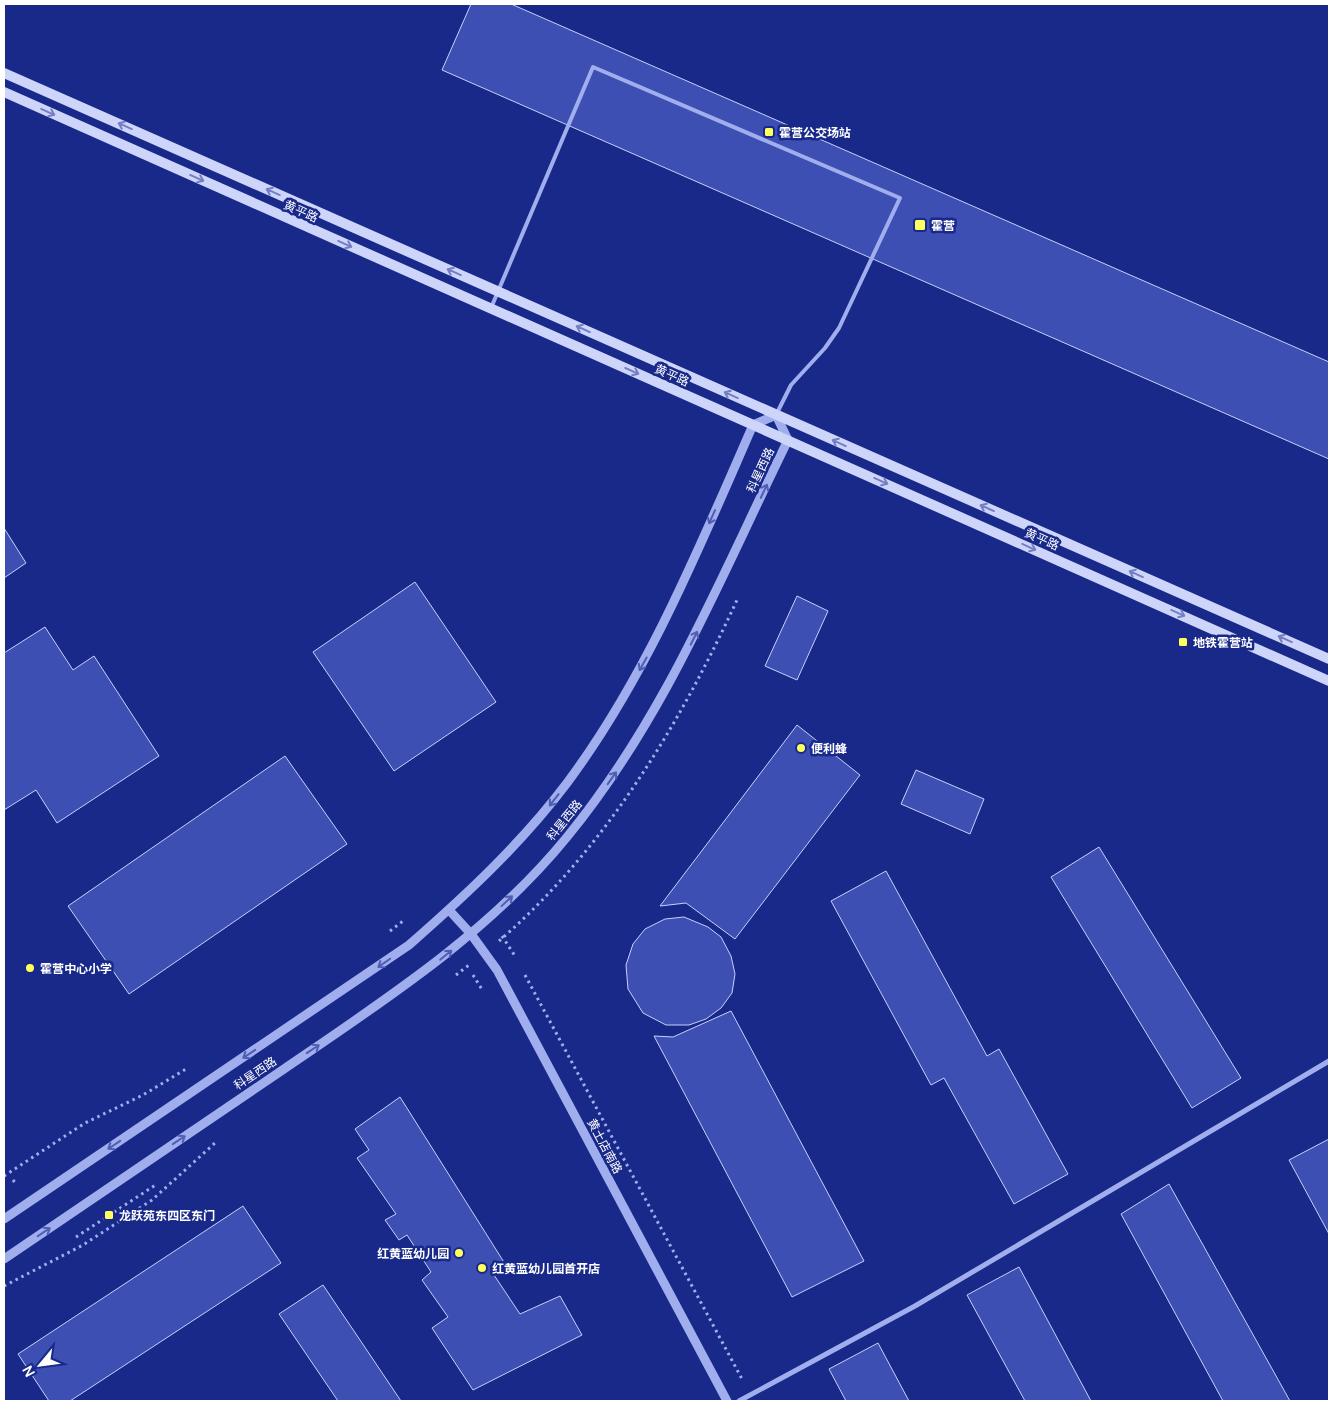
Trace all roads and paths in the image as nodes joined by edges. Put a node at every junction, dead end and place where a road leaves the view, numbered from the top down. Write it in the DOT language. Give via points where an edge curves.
graph roads {
  1 [pos="4,72"];
  2 [pos="4,92"];
  3 [pos="498,291"];
  4 [pos="491,309"];
  5 [pos="776,415"];
  6 [pos="753,425"];
  7 [pos="788,440"];
  8 [pos="1329,659"];
  9 [pos="1329,681"];
  10 [pos="449,910"];
  11 [pos="410,915"];
  12 [pos="387,933"];
  13 [pos="471,934"];
  14 [pos="528,980"];
  15 [pos="1329,1061"];
  16 [pos="188,1067"];
  17 [pos="222,1137"];
  18 [pos="4,1176"];
  19 [pos="13,1180"];
  20 [pos="16,1184"];
  21 [pos="157,1184"];
  22 [pos="4,1219"];
  23 [pos="69,1242"];
  24 [pos="4,1259"];
  25 [pos="4,1286"];
  26 [pos="751,1395"];
  27 [pos="728,1401"];
  28 [pos="739,1401"];
  3 -- 1 [label="main road, 黄平路, one-way"];
  2 -- 4 [label="main road, 黄平路, one-way"];
  3 -- 4 [label="lane"];
  5 -- 3 [label="main road, 黄平路, one-way"];
  3 -- 5 [label="lane" via="593,67 900,198 838,328 825,348 791,385"];
  4 -- 6 [label="main road, 黄平路, one-way"];
  5 -- 6 [label="street"];
  5 -- 7 [label="street, 科星西路"];
  8 -- 5 [label="main road, 黄平路, one-way"];
  6 -- 7 [label="main road, 黄平路"];
  6 -- 10 [label="street, 科星西路, one-way" via="669,616 624,698 545,811"];
  7 -- 9 [label="main road, 黄平路, one-way"];
  13 -- 7 [label="street, 科星西路, one-way" via="547,862 621,764 677,671"];
  10 -- 13 [label="street, 黄土店南路"];
  10 -- 22 [label="street, 科星西路, one-way" via="384,962"];
  11 -- 12 [label="path"];
  24 -- 13 [label="street, 科星西路, one-way" via="402,989"];
  13 -- 27 [label="street, 黄土店南路" via="497,970"];
  14 -- 26 [label="path"];
  15 -- 26 [label="street" via="915,1306"];
  16 -- 18 [label="path" via="143,1095 85,1123"];
  17 -- 25 [label="path" via="152,1200 83,1246"];
  19 -- 20 [label="path"];
  21 -- 23 [label="path"];
  26 -- 28 [label="street"];
}
